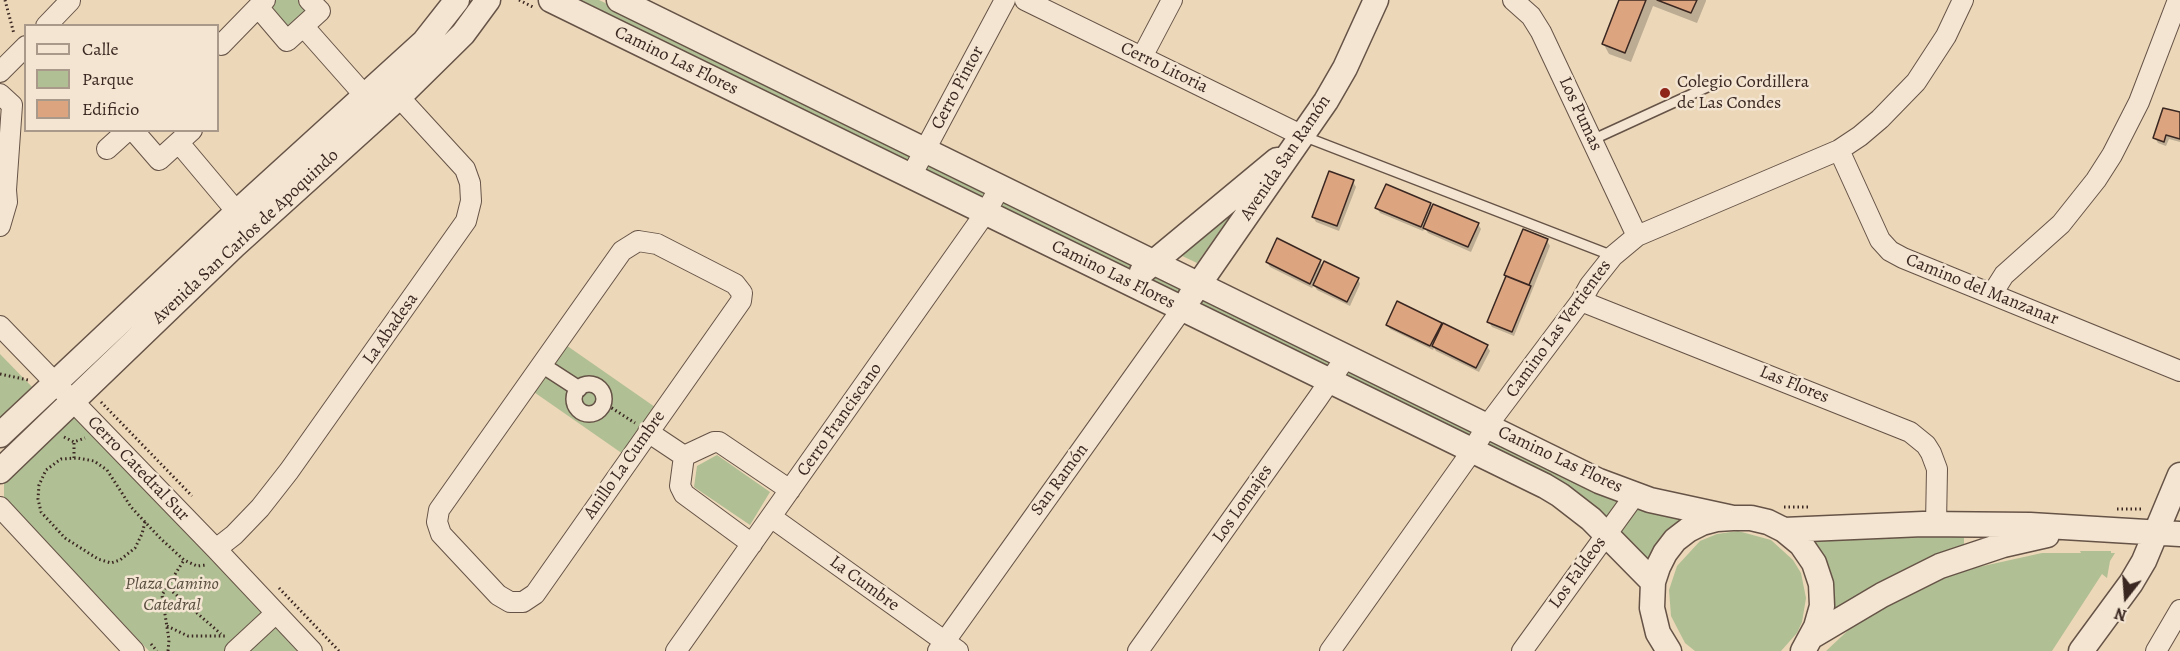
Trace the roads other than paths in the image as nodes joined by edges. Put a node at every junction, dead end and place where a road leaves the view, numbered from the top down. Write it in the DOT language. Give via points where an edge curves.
graph roads {
  1 [pos="309,0"];
  2 [pos="457,0"];
  3 [pos="488,0"];
  4 [pos="550,0"];
  5 [pos="619,0"];
  6 [pos="1005,0"];
  7 [pos="1025,0"];
  8 [pos="1172,0"];
  9 [pos="1377,0"];
  10 [pos="1513,0"];
  11 [pos="1963,0"];
  12 [pos="2178,0"];
  13 [pos="70,1"];
  14 [pos="261,4"];
  15 [pos="48,24"];
  16 [pos="304,27"];
  17 [pos="221,45"];
  18 [pos="22,50"];
  19 [pos="1142,57"];
  20 [pos="0,72"];
  21 [pos="1714,84"];
  22 [pos="0,93"];
  23 [pos="366,96"];
  24 [pos="399,97"];
  25 [pos="126,132"];
  26 [pos="136,132"];
  27 [pos="185,137"];
  28 [pos="1592,140"];
  29 [pos="1299,141"];
  30 [pos="107,149"];
  31 [pos="925,150"];
  32 [pos="1839,150"];
  33 [pos="912,176"];
  34 [pos="3,187"];
  35 [pos="1000,187"];
  36 [pos="237,212"];
  37 [pos="986,212"];
  38 [pos="0,226"];
  39 [pos="1637,236"];
  40 [pos="1613,256"];
  41 [pos="1153,261"];
  42 [pos="1130,284"];
  43 [pos="1199,284"];
  44 [pos="1992,294"];
  45 [pos="1581,301"];
  46 [pos="1182,309"];
  47 [pos="0,326"];
  48 [pos="1346,357"];
  49 [pos="542,365"];
  50 [pos="2180,371"];
  51 [pos="1330,381"];
  52 [pos="54,383"];
  53 [pos="579,389"];
  54 [pos="72,400"];
  55 [pos="1487,426"];
  56 [pos="648,432"];
  57 [pos="0,435"];
  58 [pos="1472,451"];
  59 [pos="684,456"];
  60 [pos="0,471"];
  61 [pos="2180,475"];
  62 [pos="790,490"];
  63 [pos="1635,495"];
  64 [pos="0,507"];
  65 [pos="771,517"];
  66 [pos="1733,518"];
  67 [pos="2104,519"];
  68 [pos="1936,524"];
  69 [pos="1784,530"];
  70 [pos="2169,533"];
  71 [pos="1606,534"];
  72 [pos="752,544"];
  73 [pos="212,557"];
  74 [pos="1653,582"];
  75 [pos="2180,610"];
  76 [pos="276,613"];
  77 [pos="1807,644"];
  78 [pos="240,647"];
  79 [pos="947,648"];
  80 [pos="1666,649"];
  81 [pos="134,651"];
  82 [pos="312,651"];
  83 [pos="676,651"];
  84 [pos="1138,651"];
  85 [pos="1330,651"];
  86 [pos="1522,651"];
  87 [pos="2080,651"];
  88 [pos="2156,651"];
  1 -- 16 [label="street" via="320,11"];
  2 -- 23 [label="street, Avenida San Carlos de Apoquindo" via="424,42"];
  3 -- 24 [label="street, Avenida San Carlos de Apoquindo" via="463,34"];
  4 -- 33 [label="street, Camino Las Flores"];
  5 -- 31 [label="street, Camino Las Flores"];
  6 -- 31 [label="street, Cerro Pintor"];
  7 -- 19 [label="street, Cerro Litoria"];
  8 -- 19 [label="street"];
  9 -- 29 [label="street, Avenida San Ramón" via="1345,68"];
  10 -- 28 [label="street, Los Pumas" via="1537,24"];
  11 -- 32 [label="street, Camino Las Vertientes" via="1946,36 1916,82 1880,119"];
  12 -- 44 [label="street" via="2139,102 2102,172 2061,224 2004,275"];
  13 -- 15 [label="street"];
  14 -- 16 [label="street" via="287,41"];
  14 -- 17 [label="street"];
  16 -- 23 [label="street"];
  18 -- 20 [label="street"];
  19 -- 29 [label="street, Cerro Litoria"];
  21 -- 28 [label="lane"];
  22 -- 34 [label="street" via="12,105"];
  23 -- 36 [label="street, Avenida San Carlos de Apoquindo"];
  24 -- 54 [label="street, Avenida San Carlos de Apoquindo"];
  24 -- 73 [label="street, La Abadesa" via="465,169 471,201 466,221 290,471"];
  25 -- 30 [label="street"];
  26 -- 27 [label="street" via="159,160"];
  27 -- 36 [label="street"];
  28 -- 39 [label="street, Los Pumas"];
  29 -- 40 [label="lane"];
  29 -- 41 [label="street"];
  29 -- 43 [label="street, Avenida San Ramón"];
  31 -- 33 [label="street, Cerro Pintor"];
  31 -- 35 [label="street, Camino Las Flores"];
  32 -- 39 [label="street, Camino Las Vertientes"];
  32 -- 44 [label="street, Camino del Manzanar" via="1885,246 1903,258"];
  33 -- 37 [label="street, Camino Las Flores"];
  34 -- 38 [label="street" via="6,211"];
  35 -- 37 [label="street, Cerro Franciscano"];
  35 -- 41 [label="street, Camino Las Flores"];
  36 -- 52 [label="street, Avenida San Carlos de Apoquindo"];
  37 -- 42 [label="street, Camino Las Flores"];
  37 -- 62 [label="street, Cerro Franciscano"];
  39 -- 40 [label="street, Camino Las Vertientes"];
  40 -- 45 [label="street, Camino Las Vertientes"];
  41 -- 42 [label="street"];
  41 -- 43 [label="street, Camino Las Flores"];
  42 -- 46 [label="street, Camino Las Flores"];
  43 -- 46 [label="street, Avenida San Ramón"];
  43 -- 48 [label="street, Camino Las Flores"];
  44 -- 50 [label="street, Camino del Manzanar"];
  45 -- 55 [label="street, Camino Las Vertientes"];
  45 -- 68 [label="street, Las Flores" via="1910,432 1926,445 1935,461"];
  46 -- 51 [label="street, Camino Las Flores"];
  46 -- 79 [label="street, San Ramón"];
  47 -- 52 [label="street, Cerro Catedral Sur"];
  48 -- 51 [label="street, Los Lomajes"];
  48 -- 55 [label="street, Camino Las Flores"];
  49 -- 53 [label="street"];
  49 -- 56 [label="street, Anillo La Cumbre" via="622,251 632,243 651,242 738,286 742,297 739,306"];
  49 -- 56 [label="street, Anillo La Cumbre" via="437,516 441,534 504,599 524,602 535,594"];
  51 -- 58 [label="street, Camino Las Flores"];
  51 -- 84 [label="street, Los Lomajes"];
  52 -- 54 [label="street, Cerro Catedral Sur"];
  52 -- 57 [label="street, Avenida San Carlos de Apoquindo"];
  53 -- 53 [label="street" via="588,385 598,387 604,403 595,413 578,410 574,400"];
  54 -- 60 [label="street, Avenida San Carlos de Apoquindo"];
  54 -- 73 [label="street, Cerro Catedral Sur"];
  55 -- 58 [label="street, Camino Las Vertientes"];
  55 -- 63 [label="street, Camino Las Flores"];
  56 -- 59 [label="street"];
  58 -- 71 [label="street, Camino Las Flores" via="1560,495"];
  58 -- 85 [label="street, Camino Las Vertientes"];
  59 -- 62 [label="street" via="719,442"];
  59 -- 72 [label="street" via="680,486 684,494"];
  61 -- 70 [label="street" via="2166,509"];
  62 -- 65 [label="street, Cerro Franciscano"];
  63 -- 66 [label="street, Camino Las Flores"];
  63 -- 71 [label="street, Los Faldeos"];
  64 -- 81 [label="street"];
  65 -- 72 [label="street, Cerro Franciscano"];
  65 -- 79 [label="street, La Cumbre"];
  66 -- 69 [label="street" via="1768,522"];
  66 -- 74 [label="street" via="1702,523 1675,540"];
  67 -- 68 [label="street" via="2030,525"];
  67 -- 70 [label="street"];
  67 -- 77 [label="street" via="1940,566 1882,595"];
  68 -- 69 [label="street"];
  69 -- 77 [label="street" via="1808,553 1821,584 1822,606"];
  70 -- 87 [label="street"];
  71 -- 74 [label="street, Camino Las Flores"];
  71 -- 86 [label="street, Los Faldeos"];
  72 -- 83 [label="street, Cerro Franciscano"];
  73 -- 76 [label="street, Cerro Catedral Sur"];
  74 -- 80 [label="street" via="1654,621"];
  75 -- 88 [label="street"];
  76 -- 78 [label="street"];
  76 -- 82 [label="street, Cerro Catedral Sur"];
}
